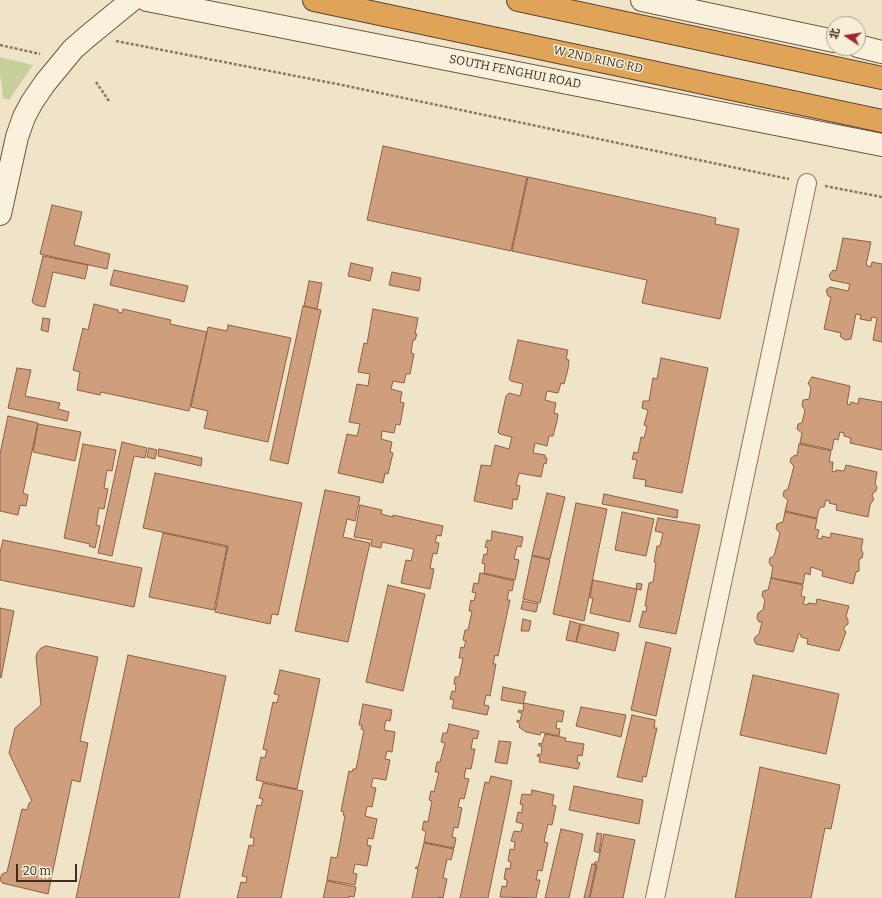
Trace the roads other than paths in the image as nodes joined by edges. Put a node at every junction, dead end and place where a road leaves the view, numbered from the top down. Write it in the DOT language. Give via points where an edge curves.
graph roads {
  1 [pos="132,0"];
  2 [pos="147,0"];
  3 [pos="314,0"];
  4 [pos="518,0"];
  5 [pos="642,0"];
  6 [pos="826,39"];
  7 [pos="866,48"];
  8 [pos="882,52"];
  9 [pos="882,78"];
  10 [pos="882,121"];
  11 [pos="882,144"];
  12 [pos="807,183"];
  13 [pos="0,214"];
  14 [pos="655,898"];
  1 -- 13 [label="main road" via="74,50 45,83 24,117 16,138"];
  2 -- 11 [label="main road, SOUTH FENGHUI ROAD"];
  3 -- 10 [label="highway, W 2ND RING RD"];
  4 -- 9 [label="highway"];
  5 -- 6 [label="main road"];
  7 -- 8 [label="main road"];
  12 -- 14 [label="street"];
}
